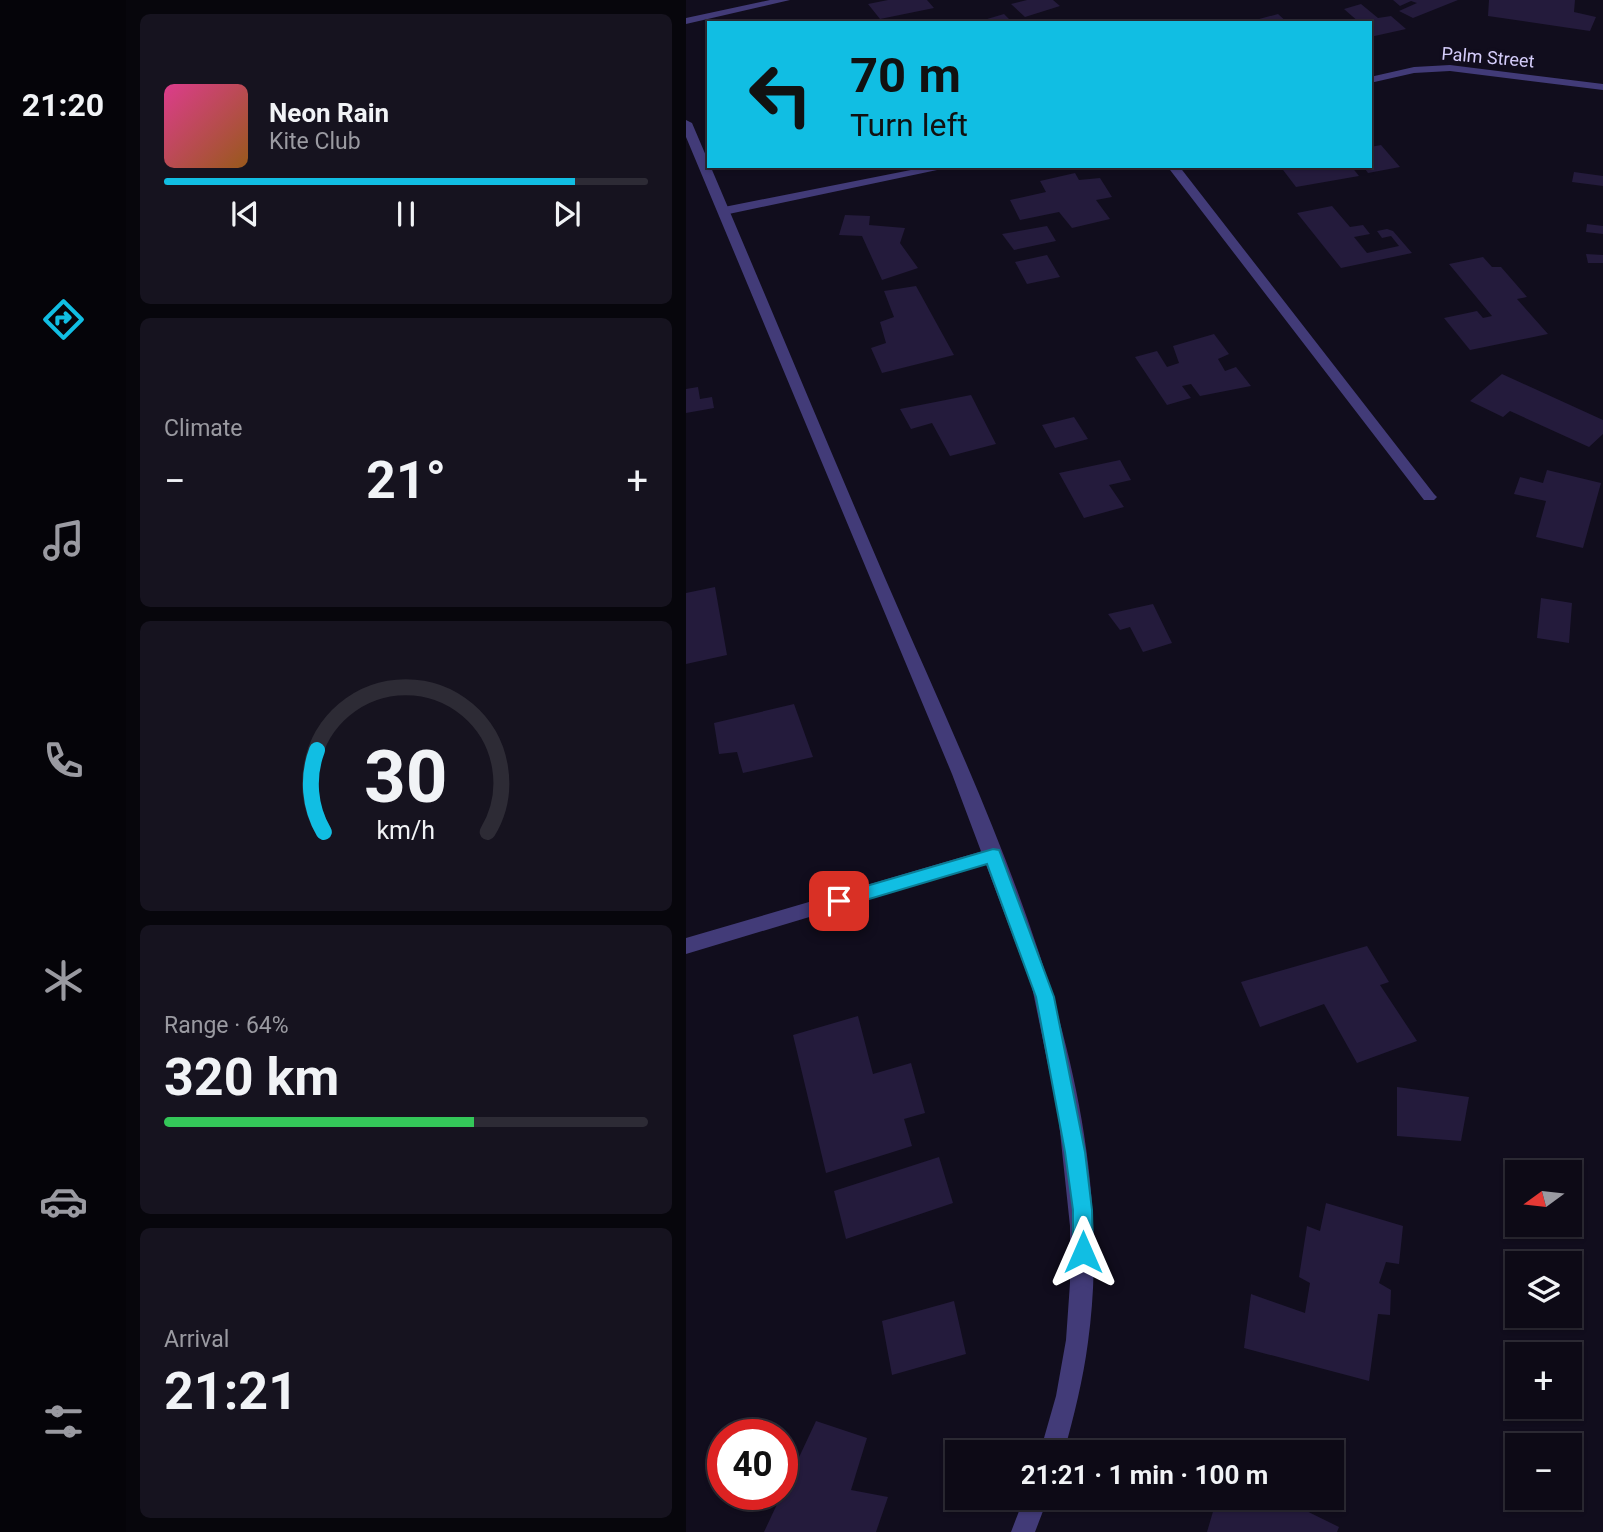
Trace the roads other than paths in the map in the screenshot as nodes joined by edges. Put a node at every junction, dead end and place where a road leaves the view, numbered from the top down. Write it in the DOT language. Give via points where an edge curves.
graph roads {
  1 [pos="785,0"];
  2 [pos="686,21"];
  3 [pos="1372,80"];
  4 [pos="1603,87"];
  5 [pos="686,123"];
  6 [pos="940,168"];
  7 [pos="1175,168"];
  8 [pos="724,211"];
  9 [pos="1429,497"];
  10 [pos="993,855"];
  11 [pos="686,946"];
  12 [pos="1056,1440"];
  13 [pos="1031,1510"];
  14 [pos="1023,1532"];
  1 -- 2 [label="street"];
  3 -- 4 [label="street, Palm Street" via="1450,68"];
  5 -- 8 [label="street"];
  6 -- 8 [label="street"];
  7 -- 9 [label="street"];
  8 -- 10 [label="street"];
  10 -- 11 [label="street"];
  10 -- 12 [label="street" via="1045,997 1083,1210 1078,1346"];
  13 -- 14 [label="street"];
}
